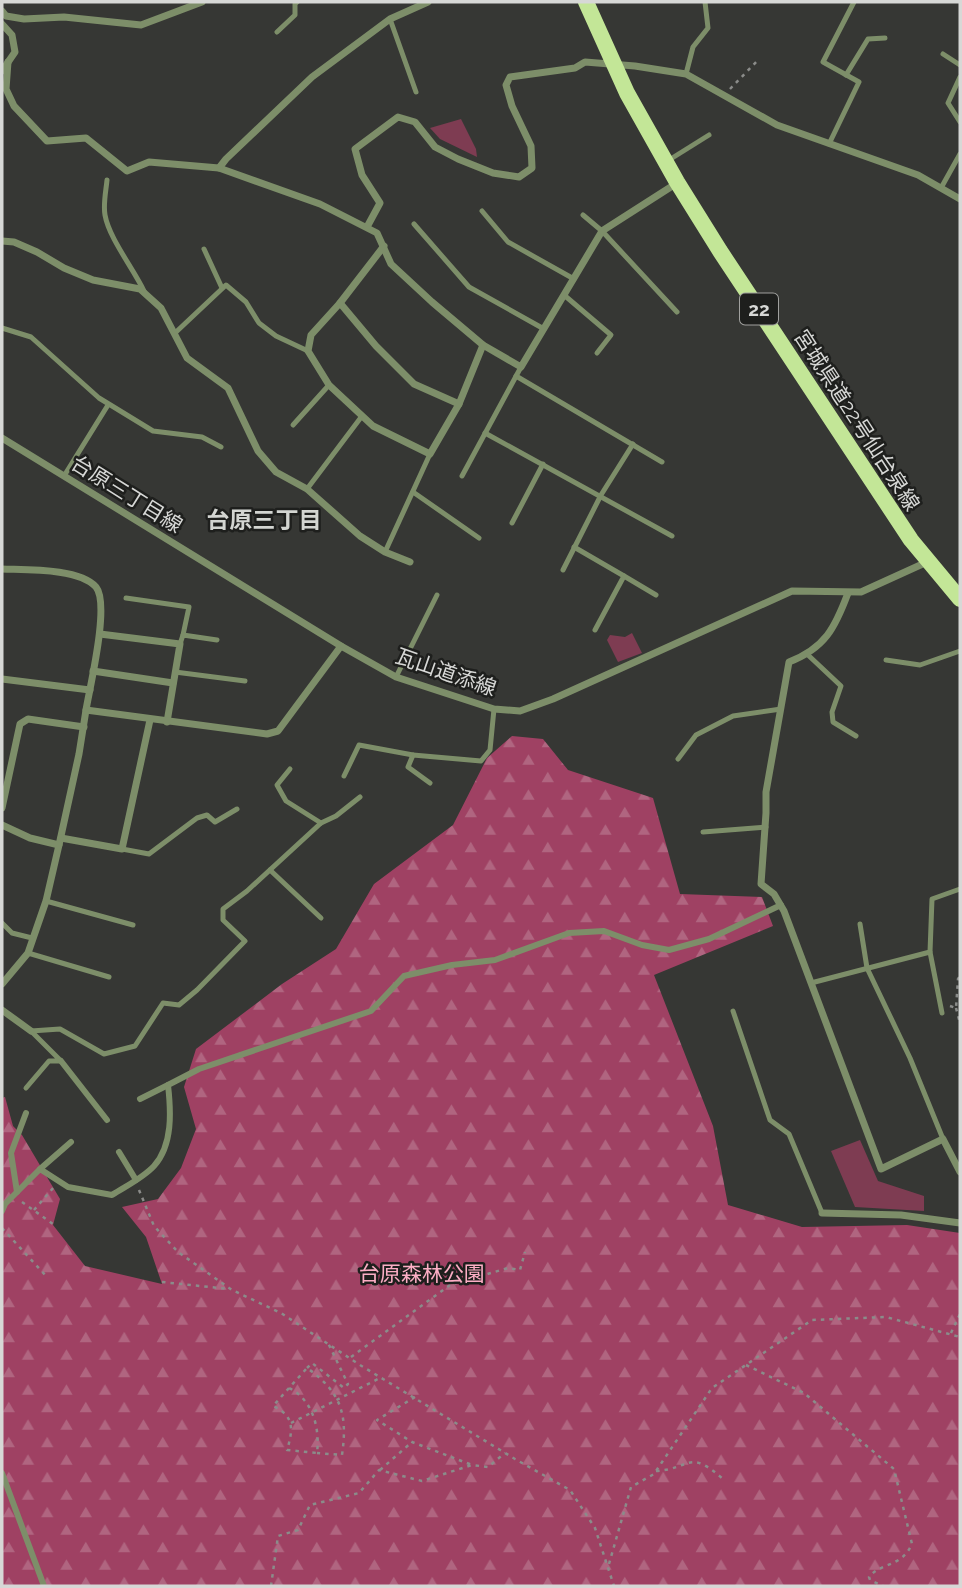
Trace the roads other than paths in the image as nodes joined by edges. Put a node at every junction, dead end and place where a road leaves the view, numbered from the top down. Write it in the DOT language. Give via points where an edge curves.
graph roads {
  1 [pos="202,2"];
  2 [pos="297,2"];
  3 [pos="428,2"];
  4 [pos="586,2"];
  5 [pos="705,2"];
  6 [pos="854,2"];
  7 [pos="2,11"];
  8 [pos="390,19"];
  9 [pos="2,24"];
  10 [pos="277,32"];
  11 [pos="885,38"];
  12 [pos="943,54"];
  13 [pos="8,62"];
  14 [pos="960,65"];
  15 [pos="615,66"];
  16 [pos="2,71"];
  17 [pos="686,74"];
  18 [pos="846,75"];
  19 [pos="960,77"];
  20 [pos="416,92"];
  21 [pos="960,122"];
  22 [pos="709,135"];
  23 [pos="829,144"];
  24 [pos="960,154"];
  25 [pos="666,162"];
  26 [pos="219,168"];
  27 [pos="107,180"];
  28 [pos="677,182"];
  29 [pos="941,188"];
  30 [pos="960,199"];
  31 [pos="482,211"];
  32 [pos="583,215"];
  33 [pos="414,224"];
  34 [pos="367,227"];
  35 [pos="602,231"];
  36 [pos="2,242"];
  37 [pos="384,246"];
  38 [pos="204,249"];
  39 [pos="573,279"];
  40 [pos="222,289"];
  41 [pos="145,293"];
  42 [pos="564,295"];
  43 [pos="340,303"];
  44 [pos="677,312"];
  45 [pos="2,328"];
  46 [pos="544,329"];
  47 [pos="175,333"];
  48 [pos="484,345"];
  49 [pos="308,351"];
  50 [pos="597,353"];
  51 [pos="521,367"];
  52 [pos="516,376"];
  53 [pos="329,386"];
  54 [pos="459,404"];
  55 [pos="108,405"];
  56 [pos="362,416"];
  57 [pos="293,425"];
  58 [pos="485,433"];
  59 [pos="2,438"];
  60 [pos="634,444"];
  61 [pos="220,447"];
  62 [pos="430,454"];
  63 [pos="662,462"];
  64 [pos="544,464"];
  65 [pos="64,476"];
  66 [pos="462,476"];
  67 [pos="307,489"];
  68 [pos="413,492"];
  69 [pos="601,495"];
  70 [pos="512,523"];
  71 [pos="672,536"];
  72 [pos="479,538"];
  73 [pos="574,547"];
  74 [pos="385,552"];
  75 [pos="928,561"];
  76 [pos="410,562"];
  77 [pos="2,569"];
  78 [pos="563,570"];
  79 [pos="624,576"];
  80 [pos="848,593"];
  81 [pos="656,594"];
  82 [pos="437,595"];
  83 [pos="126,598"];
  84 [pos="960,599"];
  85 [pos="595,630"];
  86 [pos="100,634"];
  87 [pos="183,635"];
  88 [pos="217,640"];
  89 [pos="180,644"];
  90 [pos="341,646"];
  91 [pos="960,651"];
  92 [pos="808,655"];
  93 [pos="886,660"];
  94 [pos="93,671"];
  95 [pos="175,672"];
  96 [pos="396,677"];
  97 [pos="2,679"];
  98 [pos="245,681"];
  99 [pos="173,683"];
  100 [pos="90,690"];
  101 [pos="494,709"];
  102 [pos="781,709"];
  103 [pos="86,710"];
  104 [pos="150,720"];
  105 [pos="167,722"];
  106 [pos="83,727"];
  107 [pos="856,736"];
  108 [pos="413,755"];
  109 [pos="678,759"];
  110 [pos="290,769"];
  111 [pos="344,776"];
  112 [pos="430,783"];
  113 [pos="360,797"];
  114 [pos="2,808"];
  115 [pos="237,809"];
  116 [pos="321,823"];
  117 [pos="2,825"];
  118 [pos="766,827"];
  119 [pos="703,832"];
  120 [pos="60,841"];
  121 [pos="122,849"];
  122 [pos="270,870"];
  123 [pos="960,889"];
  124 [pos="46,901"];
  125 [pos="781,905"];
  126 [pos="321,918"];
  127 [pos="2,923"];
  128 [pos="860,924"];
  129 [pos="133,925"];
  130 [pos="32,938"];
  131 [pos="930,952"];
  132 [pos="28,953"];
  133 [pos="867,968"];
  134 [pos="109,977"];
  135 [pos="811,983"];
  136 [pos="2,984"];
  137 [pos="2,1010"];
  138 [pos="733,1011"];
  139 [pos="942,1013"];
  140 [pos="31,1031"];
  141 [pos="61,1061"];
  142 [pos="168,1085"];
  143 [pos="26,1088"];
  144 [pos="141,1099"];
  145 [pos="26,1113"];
  146 [pos="107,1120"];
  147 [pos="943,1139"];
  148 [pos="71,1142"];
  149 [pos="119,1152"];
  150 [pos="40,1169"];
  151 [pos="960,1172"];
  152 [pos="136,1180"];
  153 [pos="15,1194"];
  154 [pos="2,1211"];
  155 [pos="822,1213"];
  156 [pos="960,1223"];
  157 [pos="2,1473"];
  158 [pos="44,1586"];
  1 -- 7 [label="street" via="141,25 64,17 24,19"];
  2 -- 10 [label="lane" via="295,15"];
  3 -- 8 [label="street"];
  4 -- 15 [label="main road, 宮城県道22号仙台泉線 / 22"];
  5 -- 17 [label="lane" via="708,28 693,47"];
  6 -- 18 [label="lane" via="823,62"];
  8 -- 20 [label="lane"];
  8 -- 26 [label="street" via="312,77"];
  9 -- 13 [label="street" via="12,35 15,52"];
  11 -- 18 [label="lane" via="868,38"];
  12 -- 14 [label="lane"];
  13 -- 16 [label="street"];
  13 -- 26 [label="street" via="6,89 14,106 47,141 86,138 127,171 149,162"];
  15 -- 17 [label="street"];
  15 -- 25 [label="main road, 宮城県道22号仙台泉線 / 22"];
  15 -- 34 [label="street" via="585,62 575,68 510,77 506,85 512,106 531,146 532,168 519,177 458,159 435,146 415,122 398,117 355,149 362,175 380,203"];
  17 -- 23 [label="street" via="777,125"];
  18 -- 23 [label="lane" via="859,82"];
  19 -- 21 [label="lane" via="948,103"];
  22 -- 25 [label="lane"];
  23 -- 29 [label="street" via="918,175"];
  24 -- 29 [label="lane"];
  25 -- 28 [label="main road, 宮城県道22号仙台泉線 / 22"];
  26 -- 34 [label="street" via="299,196"];
  27 -- 41 [label="lane" via="104,212 110,232"];
  28 -- 35 [label="street"];
  28 -- 75 [label="main road, 宮城県道22号仙台泉線 / 22"];
  29 -- 30 [label="street"];
  31 -- 39 [label="lane" via="508,242"];
  32 -- 35 [label="lane"];
  33 -- 46 [label="lane" via="469,287"];
  34 -- 37 [label="street"];
  35 -- 39 [label="street"];
  35 -- 44 [label="lane"];
  36 -- 41 [label="street" via="14,242 93,279"];
  37 -- 43 [label="street"];
  37 -- 48 [label="street" via="391,264"];
  38 -- 40 [label="lane"];
  39 -- 42 [label="street"];
  40 -- 47 [label="lane"];
  40 -- 49 [label="lane" via="226,285 246,302 267,330"];
  41 -- 47 [label="street" via="161,308"];
  42 -- 46 [label="street"];
  42 -- 50 [label="lane" via="611,335"];
  43 -- 49 [label="street" via="311,335"];
  43 -- 54 [label="street" via="414,384"];
  45 -- 55 [label="lane" via="38,342"];
  46 -- 51 [label="street"];
  47 -- 67 [label="street" via="187,358 228,388 258,451 276,472"];
  48 -- 51 [label="street"];
  48 -- 54 [label="street"];
  49 -- 53 [label="street"];
  51 -- 52 [label="lane"];
  52 -- 58 [label="lane"];
  52 -- 60 [label="lane"];
  53 -- 56 [label="street"];
  53 -- 57 [label="lane"];
  54 -- 62 [label="street"];
  55 -- 61 [label="lane" via="153,431 202,437"];
  55 -- 65 [label="lane"];
  56 -- 62 [label="street"];
  56 -- 67 [label="lane"];
  58 -- 64 [label="lane"];
  58 -- 66 [label="lane"];
  59 -- 65 [label="street, 台原三丁目線"];
  60 -- 63 [label="lane"];
  60 -- 69 [label="lane"];
  62 -- 68 [label="lane"];
  64 -- 69 [label="lane"];
  64 -- 70 [label="lane"];
  65 -- 90 [label="street, 台原三丁目線"];
  67 -- 74 [label="street"];
  68 -- 72 [label="lane"];
  68 -- 74 [label="lane"];
  69 -- 71 [label="lane"];
  69 -- 73 [label="lane"];
  73 -- 78 [label="lane"];
  73 -- 79 [label="lane"];
  74 -- 76 [label="street"];
  75 -- 80 [label="street, 瓦山道添線" via="861,592"];
  75 -- 84 [label="main road, 宮城県道22号仙台泉線 / 22"];
  77 -- 86 [label="street" via="79,576 96,587 102,599"];
  79 -- 81 [label="lane"];
  79 -- 85 [label="lane"];
  80 -- 92 [label="street" via="836,626"];
  80 -- 101 [label="street, 瓦山道添線" via="792,591 553,699 520,711"];
  82 -- 96 [label="lane"];
  83 -- 87 [label="lane" via="188,607"];
  86 -- 89 [label="street"];
  86 -- 94 [label="street"];
  87 -- 88 [label="lane"];
  87 -- 89 [label="lane"];
  89 -- 95 [label="street"];
  90 -- 96 [label="street, 瓦山道添線"];
  90 -- 105 [label="street" via="278,731 267,734"];
  91 -- 93 [label="lane" via="920,665"];
  92 -- 102 [label="street" via="789,663"];
  92 -- 107 [label="lane" via="841,686 832,712 834,722"];
  94 -- 99 [label="street"];
  94 -- 100 [label="street"];
  95 -- 98 [label="lane"];
  95 -- 99 [label="street"];
  96 -- 101 [label="street, 瓦山道添線"];
  97 -- 100 [label="street"];
  99 -- 105 [label="street"];
  100 -- 103 [label="street"];
  101 -- 108 [label="lane" via="490,750 481,761"];
  102 -- 109 [label="lane" via="733,716 696,736"];
  102 -- 118 [label="street" via="766,792"];
  103 -- 104 [label="street"];
  103 -- 106 [label="street"];
  104 -- 105 [label="street"];
  104 -- 121 [label="street"];
  106 -- 114 [label="street" via="28,719 20,724"];
  106 -- 120 [label="street"];
  108 -- 111 [label="lane" via="359,745"];
  108 -- 112 [label="lane" via="408,767"];
  110 -- 116 [label="lane" via="277,785 286,801"];
  113 -- 116 [label="lane"];
  115 -- 121 [label="lane" via="215,822 207,815 197,818 149,854"];
  116 -- 122 [label="lane"];
  117 -- 120 [label="street" via="30,838"];
  118 -- 119 [label="lane"];
  118 -- 125 [label="street" via="761,884"];
  120 -- 121 [label="street"];
  120 -- 124 [label="street"];
  122 -- 126 [label="lane"];
  122 -- 140 [label="lane" via="223,909 222,920 245,941 179,1005 163,1003 135,1046 104,1054 60,1029"];
  123 -- 131 [label="lane" via="932,899"];
  124 -- 129 [label="lane"];
  124 -- 130 [label="street"];
  125 -- 135 [label="street"];
  125 -- 142 [label="street" via="709,939 668,950 604,931 569,933 495,960 404,976 371,1011 199,1069"];
  127 -- 130 [label="lane" via="12,933"];
  128 -- 133 [label="lane"];
  130 -- 132 [label="street"];
  131 -- 133 [label="lane"];
  131 -- 139 [label="lane"];
  132 -- 134 [label="lane"];
  132 -- 136 [label="street"];
  133 -- 135 [label="lane"];
  133 -- 147 [label="lane"];
  135 -- 147 [label="street" via="881,1169"];
  137 -- 140 [label="street"];
  138 -- 155 [label="lane" via="771,1120 789,1133"];
  140 -- 141 [label="lane"];
  141 -- 143 [label="lane" via="49,1061"];
  141 -- 146 [label="street"];
  142 -- 144 [label="street"];
  142 -- 152 [label="street" via="171,1114 165,1144 155,1166"];
  145 -- 153 [label="street" via="11,1153"];
  147 -- 151 [label="street"];
  148 -- 150 [label="street"];
  149 -- 152 [label="street"];
  150 -- 152 [label="street" via="78,1190 112,1195"];
  150 -- 153 [label="street"];
  153 -- 154 [label="street"];
  155 -- 156 [label="street" via="901,1215"];
  157 -- 158 [label="street"];
}
